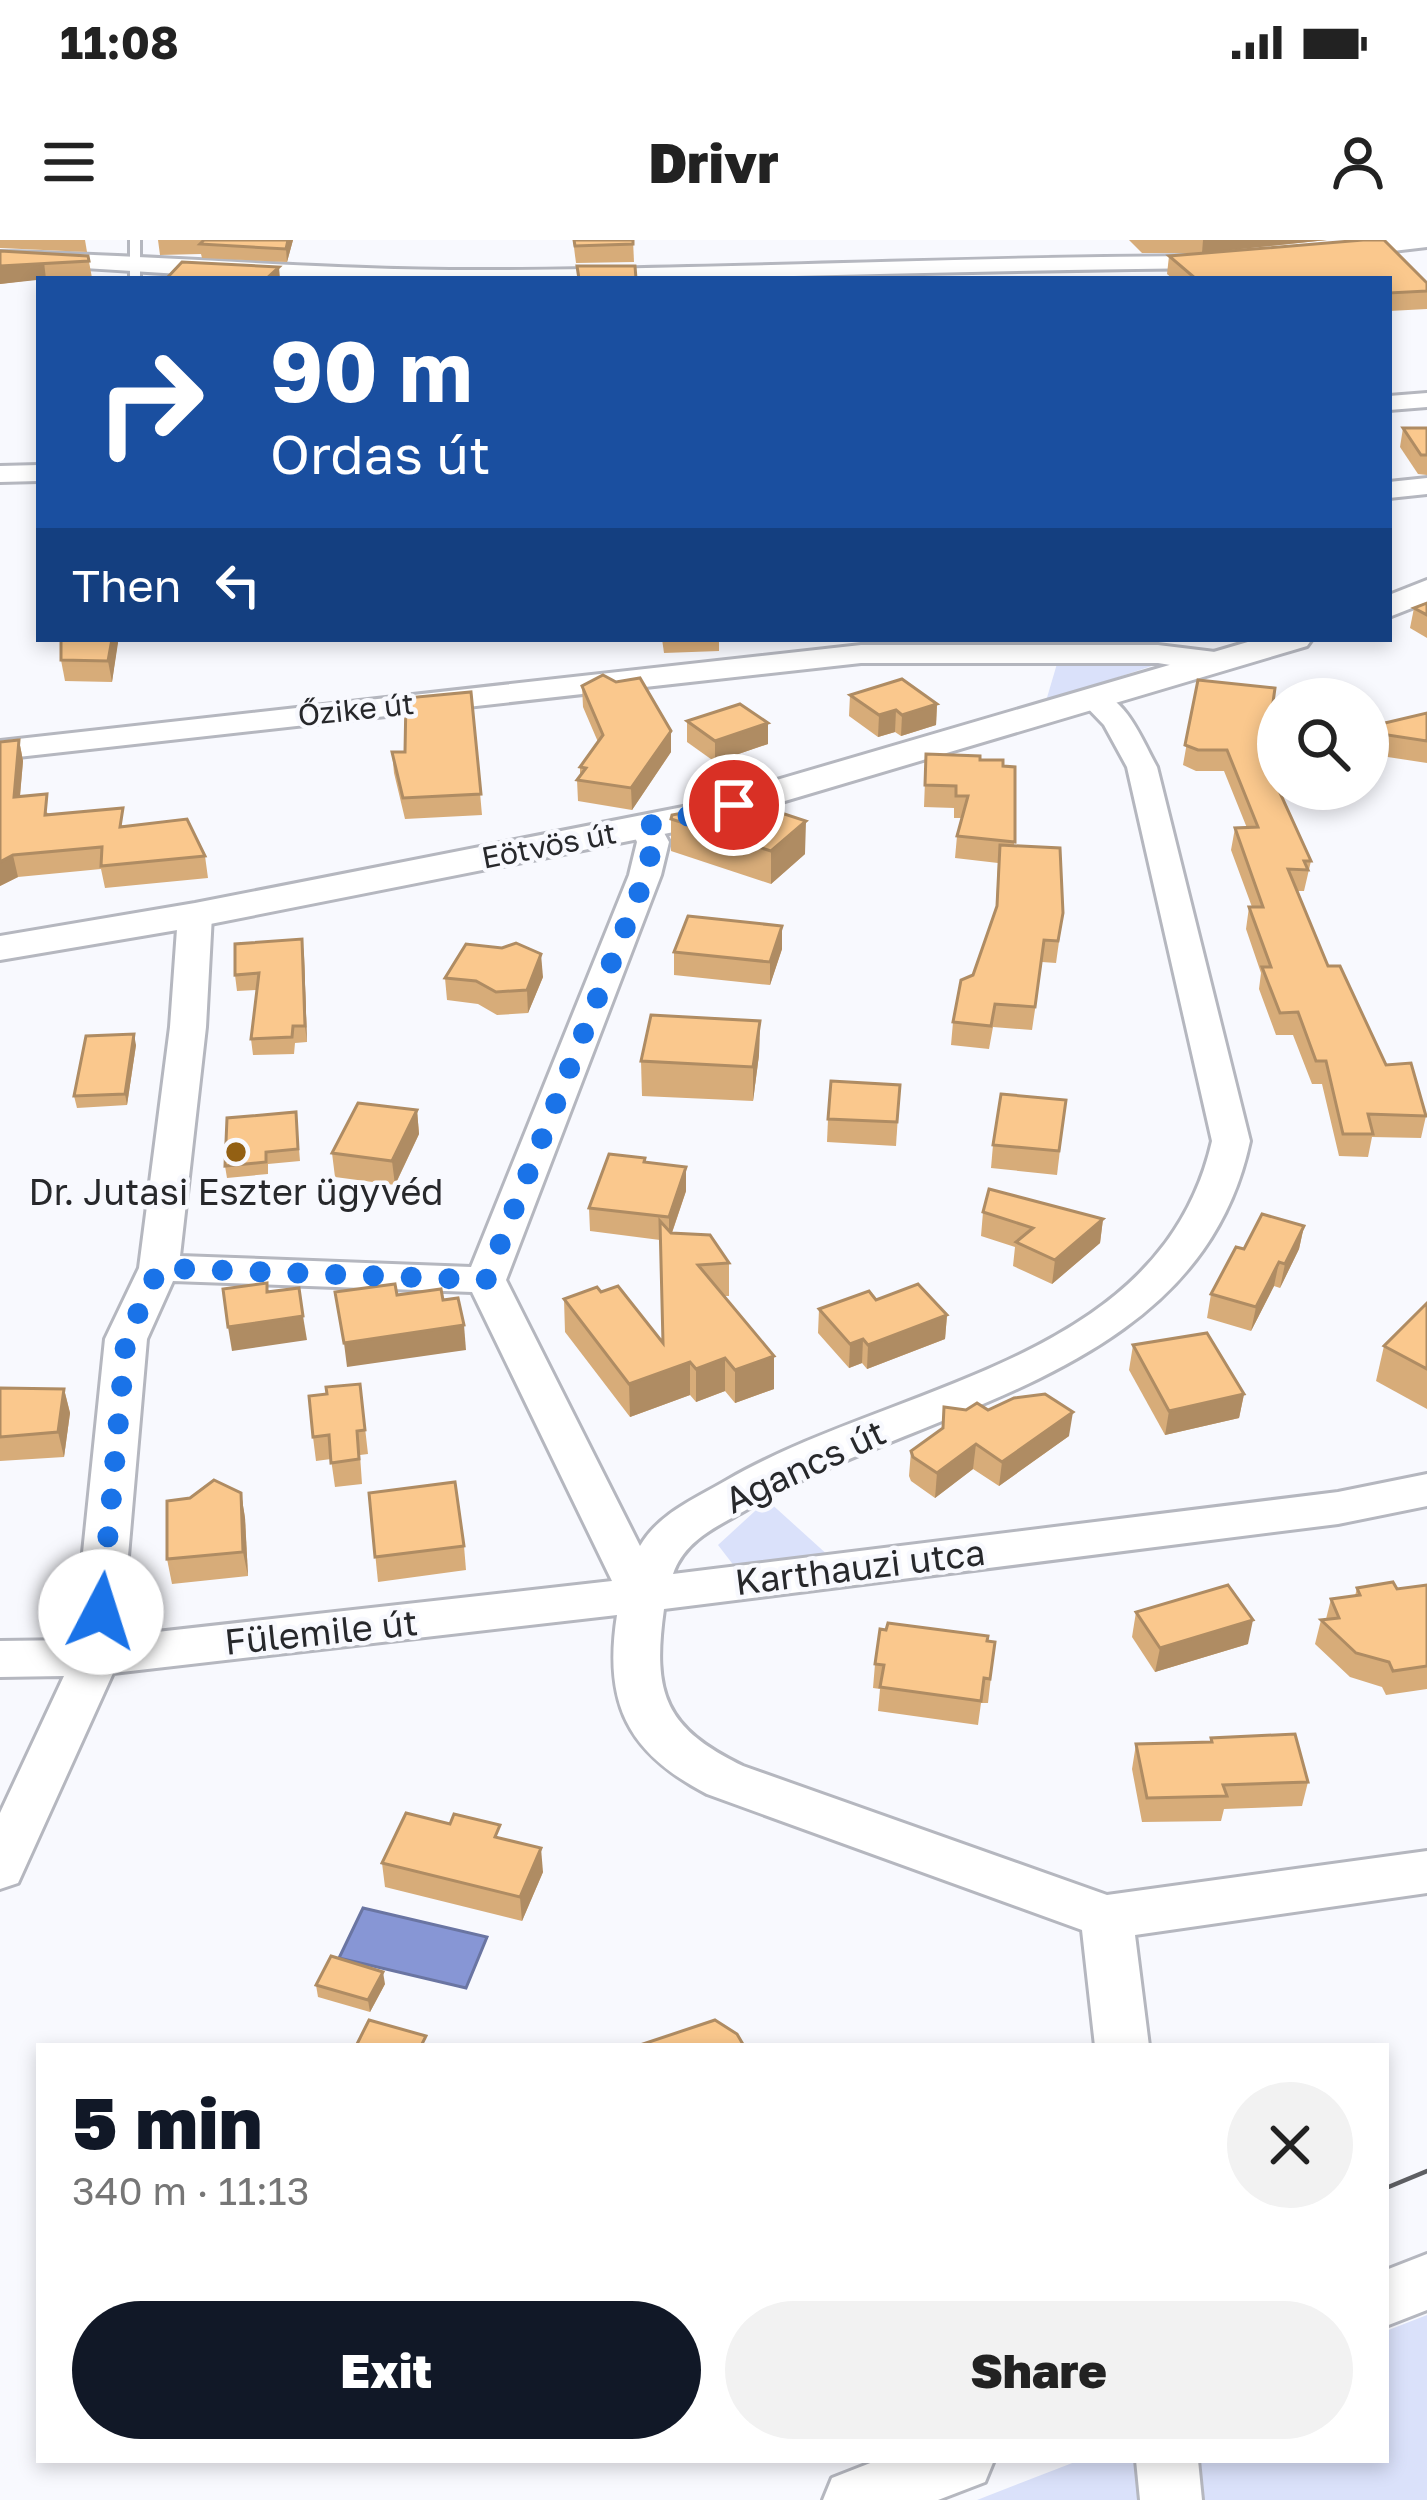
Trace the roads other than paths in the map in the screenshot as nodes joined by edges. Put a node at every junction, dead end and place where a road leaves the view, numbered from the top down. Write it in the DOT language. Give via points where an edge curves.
graph roads {
  1 [pos="1427,242"];
  2 [pos="1316,254"];
  3 [pos="0,259"];
  4 [pos="135,260"];
  5 [pos="1245,261"];
  6 [pos="719,275"];
  7 [pos="1427,400"];
  8 [pos="1392,403"];
  9 [pos="36,473"];
  10 [pos="0,474"];
  11 [pos="1427,486"];
  12 [pos="1392,490"];
  13 [pos="1427,590"];
  14 [pos="1392,606"];
  15 [pos="1285,642"];
  16 [pos="1214,663"];
  17 [pos="1094,699"];
  18 [pos="0,749"];
  19 [pos="646,826"];
  20 [pos="195,915"];
  21 [pos="0,948"];
  22 [pos="159,1268"];
  23 [pos="486,1280"];
  24 [pos="1427,1490"];
  25 [pos="642,1595"];
  26 [pos="97,1658"];
  27 [pos="0,1660"];
  28 [pos="0,1868"];
  29 [pos="1427,1871"];
  30 [pos="1107,1916"];
  31 [pos="1122,2043"];
  32 [pos="1427,2282"];
  33 [pos="1389,2298"];
  34 [pos="955,2463"];
  35 [pos="1167,2463"];
  36 [pos="854,2500"];
  37 [pos="1171,2500"];
  1 -- 2 [label="street"];
  3 -- 4 [label="street"];
  4 -- 6 [label="street" via="372,275"];
  5 -- 6 [label="street"];
  7 -- 8 [label="street"];
  9 -- 10 [label="street"];
  11 -- 12 [label="street"];
  13 -- 14 [label="street"];
  15 -- 16 [label="street, Eötvös út"];
  16 -- 17 [label="street, Eötvös út"];
  16 -- 18 [label="street, Őzike út" via="1158,654 860,654"];
  17 -- 19 [label="street, Eötvös út"];
  17 -- 25 [label="street, Agancs út" via="1142,766 1231,1141 1217,1193 1178,1254 1101,1328 1024,1370 764,1477 670,1538"];
  19 -- 20 [label="street, Eötvös út"];
  19 -- 23 [label="street" via="653,842 646,875"];
  20 -- 21 [label="street, Eötvös út"];
  20 -- 22 [label="street"];
  22 -- 23 [label="street"];
  22 -- 26 [label="street" via="126,1339"];
  23 -- 25 [label="street"];
  24 -- 25 [label="street, Karthauzi utca" via="1338,1508"];
  25 -- 26 [label="street, Fülemile út"];
  25 -- 30 [label="street, Agancs út" via="640,1704 668,1748 725,1780"];
  26 -- 27 [label="street, Fülemile út"];
  26 -- 28 [label="street"];
  29 -- 30 [label="street, Agancs út"];
  30 -- 31 [label="street"];
  32 -- 33 [label="street"];
  34 -- 36 [label="street"];
  35 -- 37 [label="street"];
}
